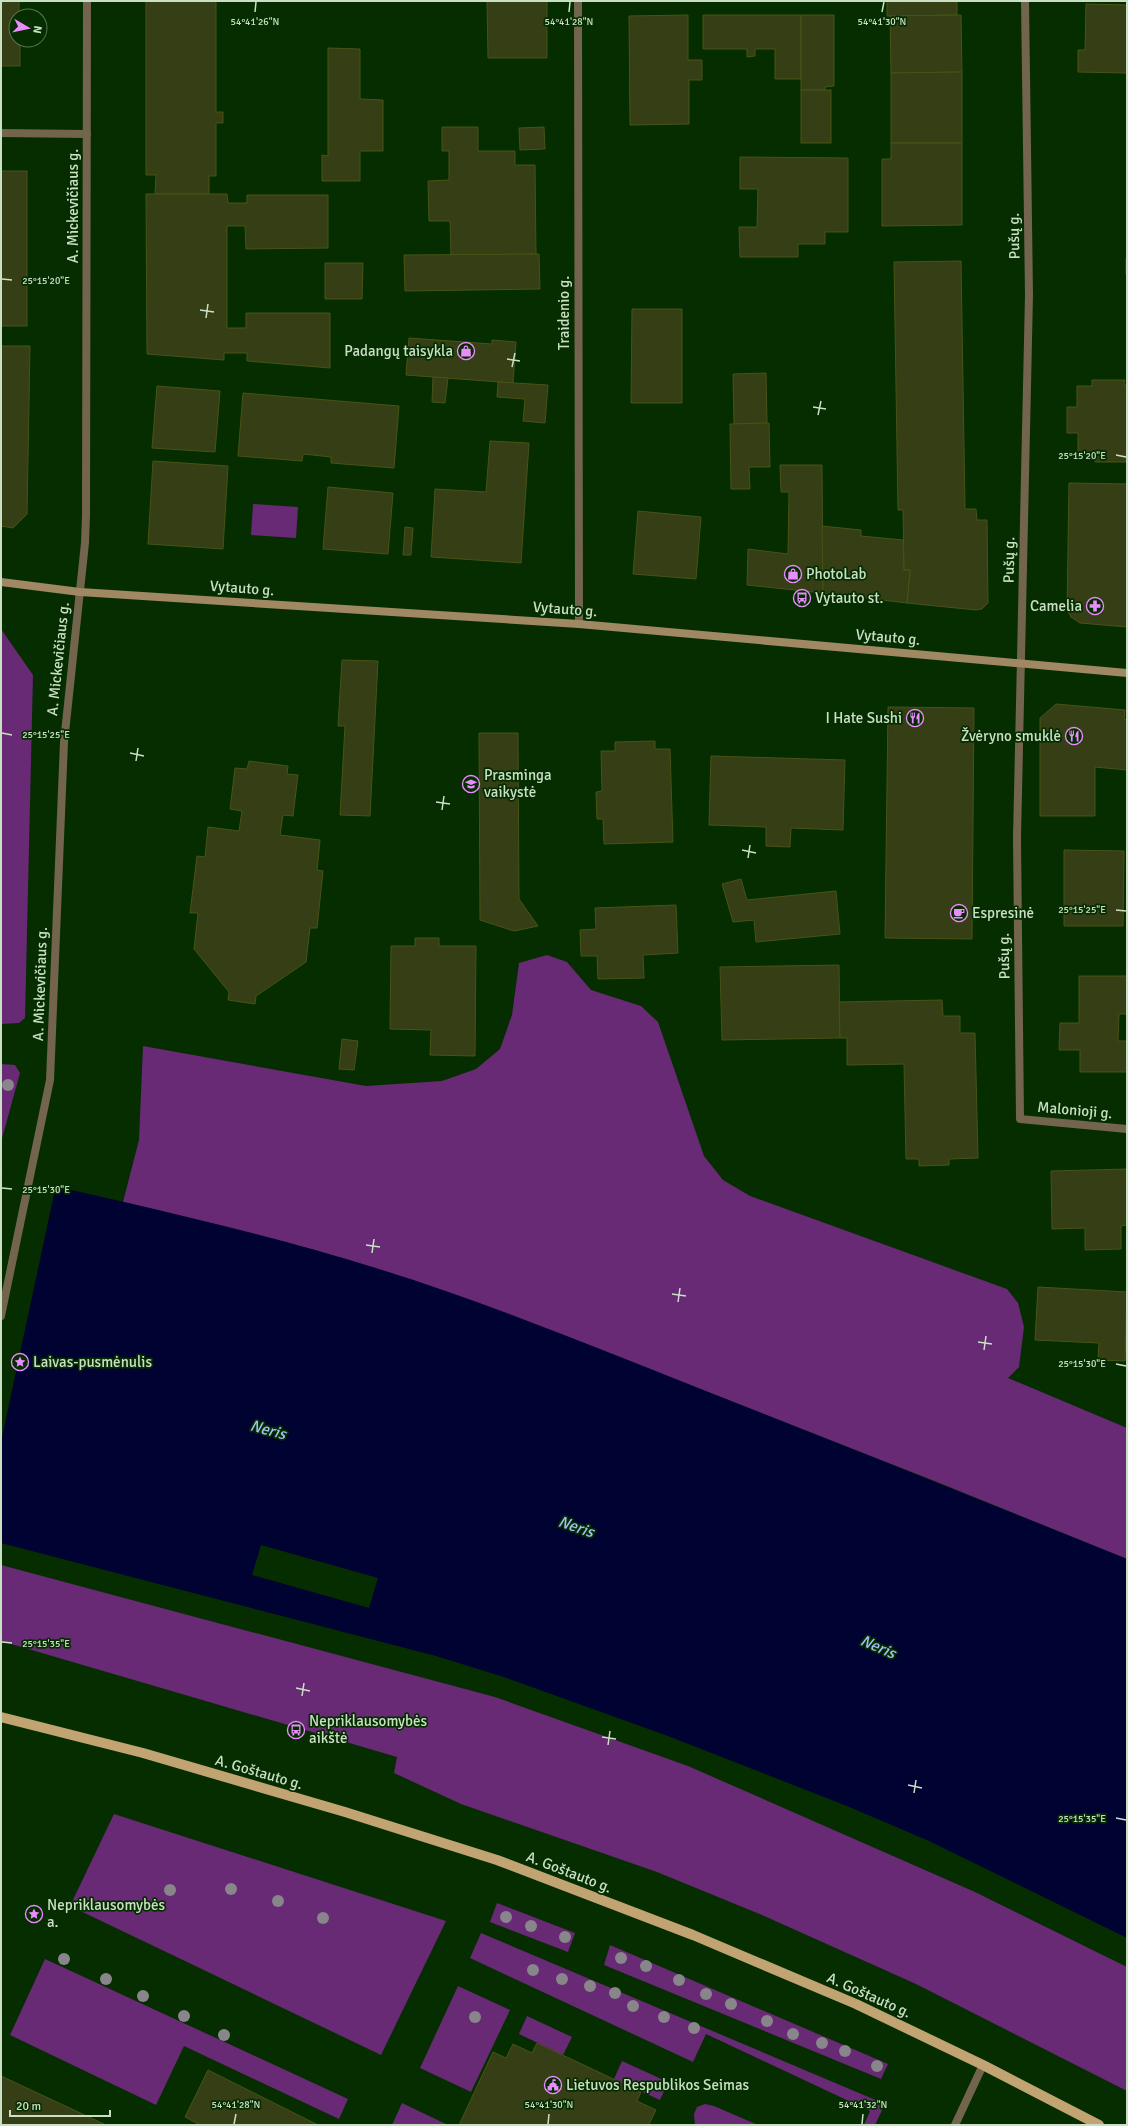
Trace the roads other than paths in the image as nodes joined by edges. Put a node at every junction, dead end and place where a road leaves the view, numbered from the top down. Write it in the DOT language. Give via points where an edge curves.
graph roads {
  1 [pos="87,1"];
  2 [pos="578,1"];
  3 [pos="1025,1"];
  4 [pos="1,133"];
  5 [pos="87,134"];
  6 [pos="1,582"];
  7 [pos="80,592"];
  8 [pos="579,624"];
  9 [pos="1020,662"];
  10 [pos="1127,673"];
  11 [pos="1020,1119"];
  12 [pos="1127,1129"];
  13 [pos="1,1316"];
  14 [pos="1,1717"];
  15 [pos="983,2064"];
  16 [pos="955,2125"];
  17 [pos="1099,2125"];
  1 -- 5 [label="street, A. Mickevičiaus g."];
  2 -- 8 [label="street, Traidenio g."];
  3 -- 9 [label="street, Pušų g." via="1029,295"];
  4 -- 5 [label="street"];
  5 -- 7 [label="street, A. Mickevičiaus g." via="86,515"];
  6 -- 7 [label="street, Vytauto g."];
  7 -- 8 [label="street, Vytauto g."];
  7 -- 13 [label="street, A. Mickevičiaus g." via="64,742 50,1080"];
  8 -- 9 [label="street, Vytauto g."];
  9 -- 10 [label="street, Vytauto g."];
  9 -- 11 [label="street, Pušų g." via="1017,838"];
  11 -- 12 [label="street, Malonioji g."];
  14 -- 15 [label="main road, A. Goštauto g." via="143,1753 345,1812 496,1860 693,1935 856,2004"];
  15 -- 16 [label="street"];
  15 -- 17 [label="main road, A. Goštauto g."];
}
